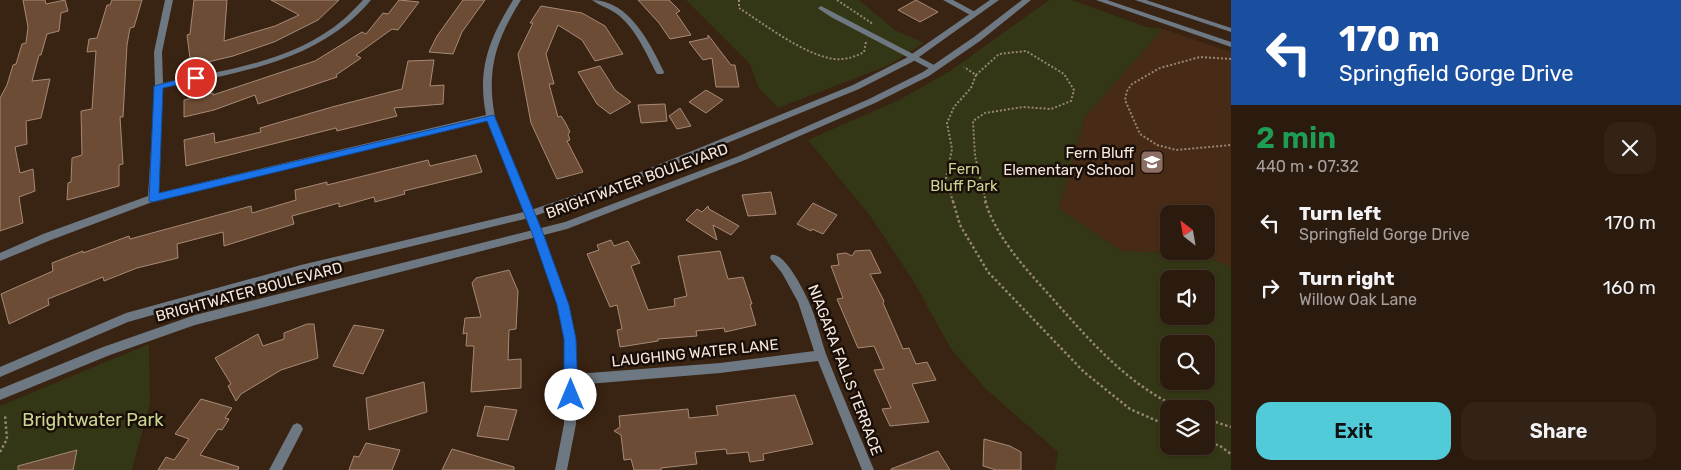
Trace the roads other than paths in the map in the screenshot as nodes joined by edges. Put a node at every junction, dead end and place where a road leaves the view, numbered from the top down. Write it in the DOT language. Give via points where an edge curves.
graph roads {
  1 [pos="169,0"];
  2 [pos="367,0"];
  3 [pos="517,0"];
  4 [pos="596,0"];
  5 [pos="947,0"];
  6 [pos="995,0"];
  7 [pos="1026,0"];
  8 [pos="1100,0"];
  9 [pos="1139,0"];
  10 [pos="820,8"];
  11 [pos="975,14"];
  12 [pos="1231,30"];
  13 [pos="1231,45"];
  14 [pos="913,57"];
  15 [pos="934,68"];
  16 [pos="660,72"];
  17 [pos="159,86"];
  18 [pos="491,117"];
  19 [pos="153,198"];
  20 [pos="529,214"];
  21 [pos="537,233"];
  22 [pos="0,257"];
  23 [pos="775,258"];
  24 [pos="821,355"];
  25 [pos="0,372"];
  26 [pos="572,380"];
  27 [pos="0,395"];
  28 [pos="297,429"];
  29 [pos="275,470"];
  30 [pos="561,470"];
  31 [pos="868,470"];
  1 -- 17 [label="street" via="158,52"];
  2 -- 17 [label="street" via="354,16 329,36 294,54"];
  3 -- 18 [label="street" via="499,31 487,66 485,91"];
  4 -- 16 [label="street" via="617,10 632,23"];
  5 -- 11 [label="street"];
  6 -- 11 [label="street, BRIGHTWATER BOULEVARD"];
  7 -- 15 [label="street, BRIGHTWATER BOULEVARD"];
  8 -- 13 [label="street"];
  9 -- 12 [label="street"];
  10 -- 14 [label="lane"];
  11 -- 14 [label="street, BRIGHTWATER BOULEVARD"];
  14 -- 15 [label="lane"];
  14 -- 20 [label="street, BRIGHTWATER BOULEVARD" via="856,87 629,180"];
  15 -- 21 [label="street, BRIGHTWATER BOULEVARD" via="840,116 742,158 567,225"];
  17 -- 19 [label="street"];
  18 -- 19 [label="street"];
  18 -- 20 [label="street"];
  19 -- 22 [label="street"];
  20 -- 21 [label="street"];
  20 -- 25 [label="street, BRIGHTWATER BOULEVARD" via="301,269 126,318"];
  21 -- 26 [label="street" via="563,305 570,339"];
  21 -- 27 [label="street, BRIGHTWATER BOULEVARD" via="195,320 107,351"];
  23 -- 24 [label="street, NIAGARA FALLS TERRACE" via="786,270 803,301"];
  24 -- 26 [label="street, LAUGHING WATER LANE" via="720,368"];
  24 -- 31 [label="street, NIAGARA FALLS TERRACE"];
  26 -- 30 [label="street" via="570,424"];
  28 -- 29 [label="street"];
}
